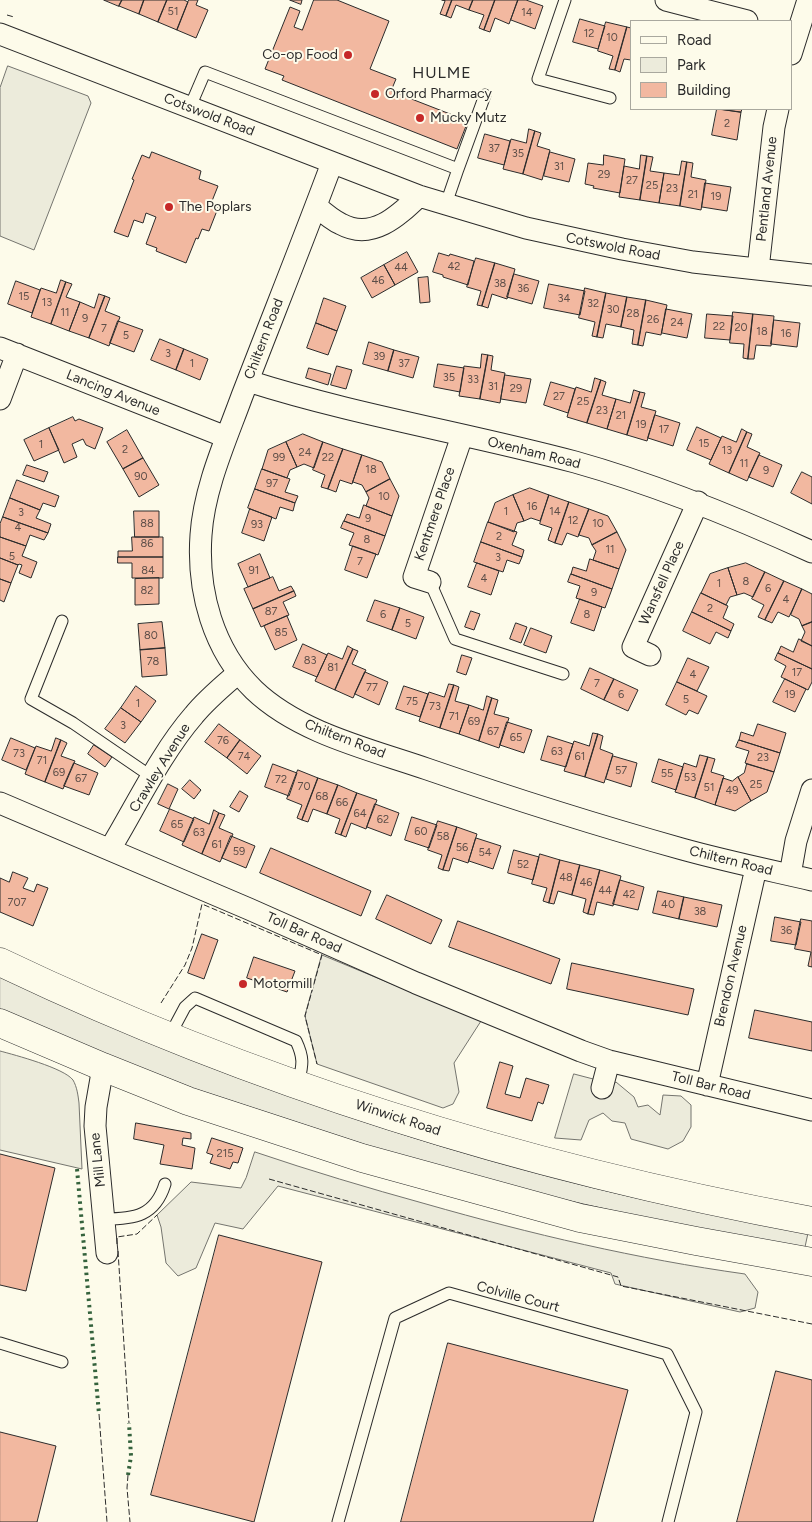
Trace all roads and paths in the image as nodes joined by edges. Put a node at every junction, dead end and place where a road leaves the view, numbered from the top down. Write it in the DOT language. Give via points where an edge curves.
graph roads {
  1 [pos="565,0"];
  2 [pos="666,0"];
  3 [pos="808,0"];
  4 [pos="743,20"];
  5 [pos="0,34"];
  6 [pos="792,41"];
  7 [pos="485,95"];
  8 [pos="610,98"];
  9 [pos="190,107"];
  10 [pos="778,110"];
  11 [pos="332,163"];
  12 [pos="458,169"];
  13 [pos="419,196"];
  14 [pos="446,204"];
  15 [pos="316,206"];
  16 [pos="758,269"];
  17 [pos="812,275"];
  18 [pos="9,351"];
  19 [pos="248,381"];
  20 [pos="0,398"];
  21 [pos="462,436"];
  22 [pos="226,437"];
  23 [pos="698,502"];
  24 [pos="812,552"];
  25 [pos="430,582"];
  26 [pos="62,622"];
  27 [pos="650,655"];
  28 [pos="238,672"];
  29 [pos="563,674"];
  30 [pos="152,777"];
  31 [pos="812,790"];
  32 [pos="0,803"];
  33 [pos="110,849"];
  34 [pos="756,868"];
  35 [pos="790,875"];
  36 [pos="812,880"];
  37 [pos="0,962"];
  38 [pos="0,1024"];
  39 [pos="169,1037"];
  40 [pos="610,1061"];
  41 [pos="103,1067"];
  42 [pos="298,1085"];
  43 [pos="707,1085"];
  44 [pos="602,1088"];
  45 [pos="812,1110"];
  46 [pos="165,1184"];
  47 [pos="104,1218"];
  48 [pos="812,1221"];
  49 [pos="107,1253"];
  50 [pos="812,1262"];
  51 [pos="0,1343"];
  52 [pos="62,1362"];
  53 [pos="338,1522"];
  54 [pos="668,1522"];
  1 -- 8 [label="lane" via="538,79"];
  2 -- 4 [label="street"];
  3 -- 6 [label="street"];
  5 -- 9 [label="street, Cotswold Road"];
  7 -- 12 [label="lane"];
  9 -- 11 [label="street, Cotswold Road"];
  9 -- 12 [label="lane" via="205,72"];
  10 -- 16 [label="street, Pentland Avenue"];
  11 -- 13 [label="street, Cotswold Road"];
  11 -- 15 [label="street, Chiltern Road"];
  12 -- 14 [label="lane"];
  13 -- 14 [label="street, Cotswold Road"];
  13 -- 15 [label="street" via="382,226 366,230 342,225"];
  14 -- 16 [label="street, Cotswold Road" via="526,228 622,249 693,262"];
  15 -- 19 [label="street, Chiltern Road"];
  16 -- 17 [label="street, Cotswold Road"];
  18 -- 20 [label="street"];
  18 -- 22 [label="street, Lancing Avenue"];
  19 -- 21 [label="street, Oxenham Road" via="300,397"];
  19 -- 22 [label="street, Chiltern Road"];
  21 -- 23 [label="street, Oxenham Road" via="575,462"];
  21 -- 25 [label="street, Kentmere Place" via="414,577"];
  22 -- 28 [label="street, Chiltern Road" via="207,495 200,567 206,604 218,639"];
  23 -- 24 [label="street, Oxenham Road"];
  23 -- 27 [label="street, Wansfell Place" via="633,647"];
  25 -- 29 [label="lane" via="455,639"];
  26 -- 30 [label="lane" via="31,698 74,723"];
  28 -- 30 [label="street, Crawley Avenue" via="193,716"];
  28 -- 34 [label="street, Chiltern Road" via="252,688 287,716 321,733 514,799"];
  30 -- 33 [label="street, Crawley Avenue"];
  31 -- 35 [label="street" via="796,841"];
  32 -- 33 [label="street, Toll Bar Road"];
  33 -- 40 [label="street, Toll Bar Road" via="425,987"];
  34 -- 35 [label="street, Chiltern Road"];
  34 -- 43 [label="street, Brendon Avenue"];
  35 -- 36 [label="street, Chiltern Road"];
  37 -- 39 [label="highway, Winwick Road"];
  38 -- 41 [label="highway"];
  39 -- 42 [label="highway, Winwick Road"];
  39 -- 42 [label="lane" via="185,1007 195,998 296,1041 302,1053"];
  40 -- 43 [label="street, Toll Bar Road"];
  40 -- 44 [label="street"];
  41 -- 47 [label="street, Mill Lane" via="95,1126"];
  41 -- 50 [label="highway" via="188,1101 362,1158 580,1218"];
  42 -- 48 [label="highway, Winwick Road" via="554,1164"];
  43 -- 45 [label="street, Toll Bar Road"];
  46 -- 47 [label="lane" via="161,1196 145,1213 126,1218"];
  47 -- 49 [label="street, Mill Lane"];
  51 -- 52 [label="lane"];
  53 -- 54 [label="lane, Colville Court" via="395,1318 449,1293 667,1354 696,1412"];
}
